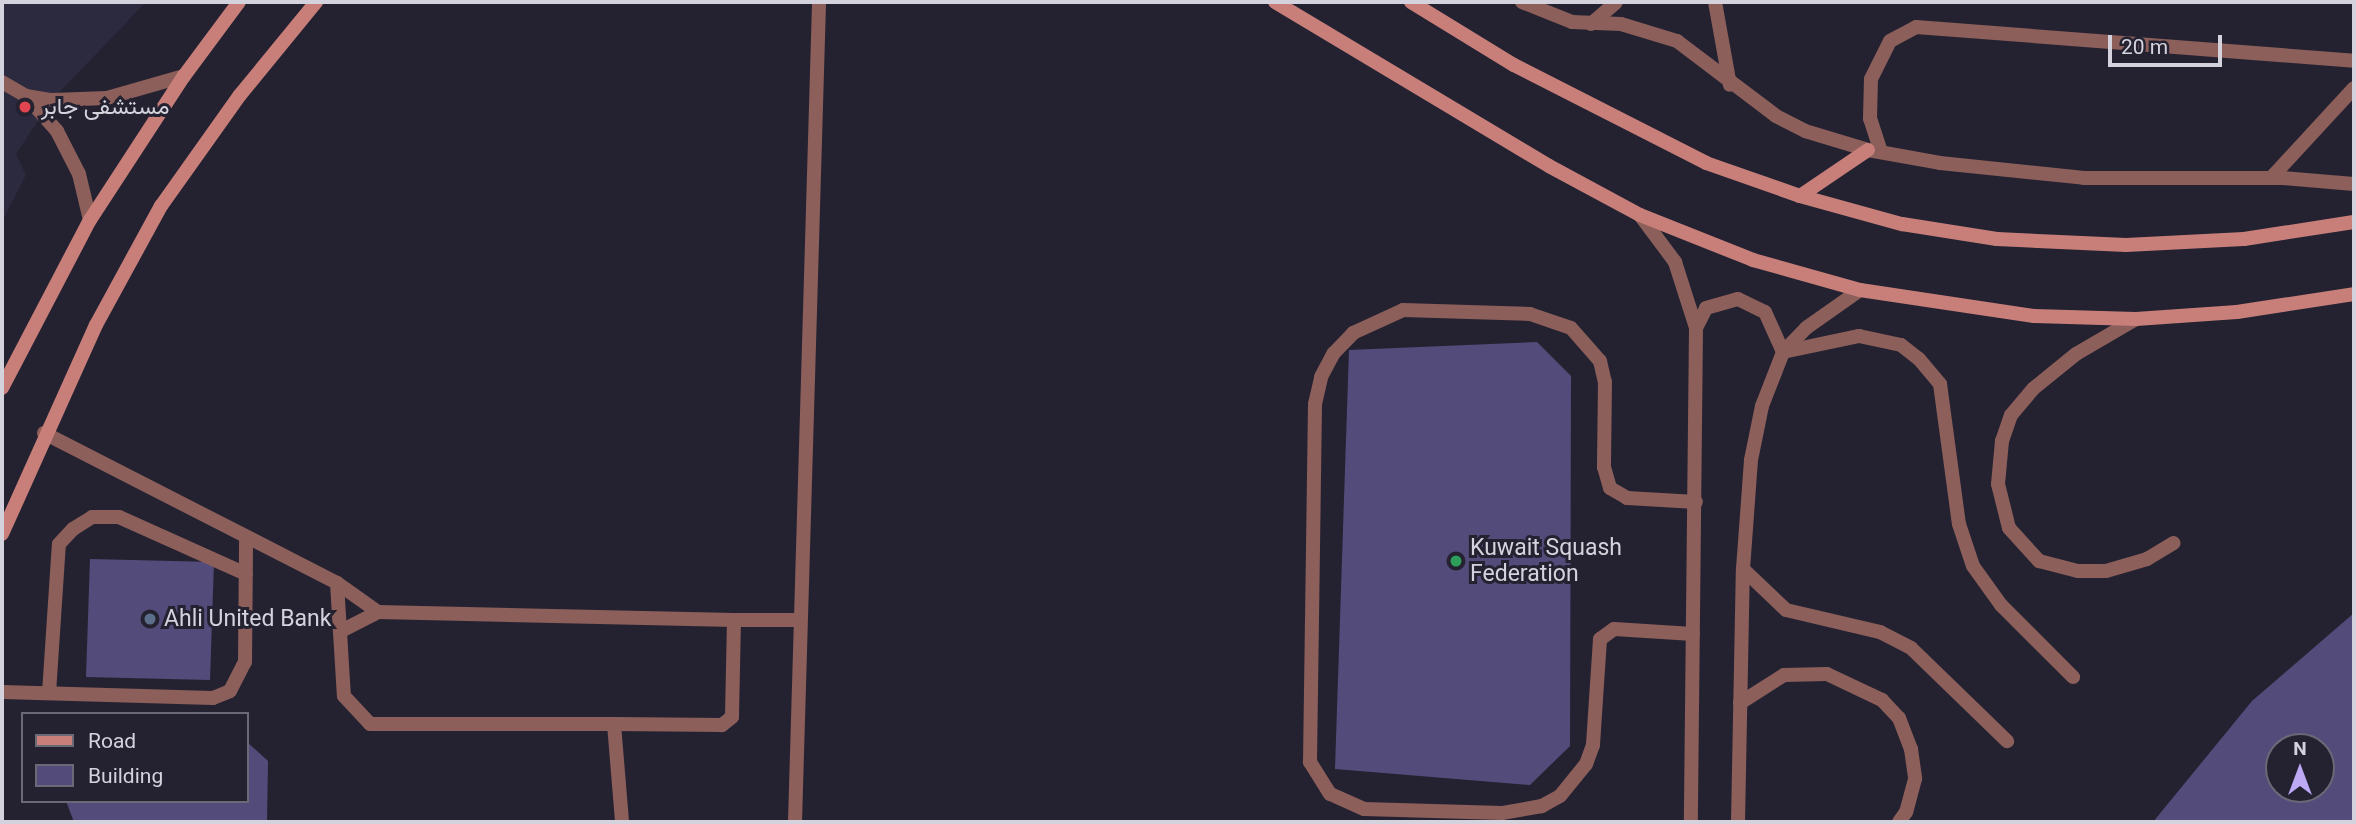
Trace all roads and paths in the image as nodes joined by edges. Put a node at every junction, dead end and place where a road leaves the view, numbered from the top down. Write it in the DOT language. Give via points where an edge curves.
graph roads {
  1 [pos="239,2"];
  2 [pos="316,2"];
  3 [pos="819,2"];
  4 [pos="1275,2"];
  5 [pos="1411,2"];
  6 [pos="1522,2"];
  7 [pos="1616,2"];
  8 [pos="1715,2"];
  9 [pos="1591,24"];
  10 [pos="2354,61"];
  11 [pos="184,76"];
  12 [pos="2,82"];
  13 [pos="1730,85"];
  14 [pos="2354,88"];
  15 [pos="26,96"];
  16 [pos="1874,151"];
  17 [pos="2272,178"];
  18 [pos="2354,184"];
  19 [pos="1800,196"];
  20 [pos="1640,215"];
  21 [pos="90,220"];
  22 [pos="2354,222"];
  23 [pos="1860,289"];
  24 [pos="2354,294"];
  25 [pos="2136,319"];
  26 [pos="1696,328"];
  27 [pos="1783,352"];
  28 [pos="2,388"];
  29 [pos="44,433"];
  30 [pos="1696,502"];
  31 [pos="2,534"];
  32 [pos="246,537"];
  33 [pos="2174,543"];
  34 [pos="1743,569"];
  35 [pos="246,575"];
  36 [pos="337,583"];
  37 [pos="378,612"];
  38 [pos="734,620"];
  39 [pos="798,620"];
  40 [pos="343,630"];
  41 [pos="1693,634"];
  42 [pos="2073,677"];
  43 [pos="2,692"];
  44 [pos="49,693"];
  45 [pos="1740,703"];
  46 [pos="614,724"];
  47 [pos="2007,741"];
  48 [pos="622,822"];
  49 [pos="795,822"];
  50 [pos="1691,822"];
  51 [pos="1738,822"];
  52 [pos="1899,822"];
  1 -- 11 [label="street"];
  2 -- 29 [label="street" via="240,95 161,206"];
  3 -- 39 [label="street"];
  4 -- 20 [label="street" via="1549,166"];
  5 -- 19 [label="street" via="1514,65 1615,118 1706,163"];
  6 -- 9 [label="street" via="1553,17"];
  7 -- 9 [label="street"];
  8 -- 13 [label="street"];
  9 -- 13 [label="street" via="1621,24 1677,41"];
  10 -- 16 [label="street" via="1940,27 1904,31 1879,58 1869,102"];
  11 -- 15 [label="street" via="107,98"];
  11 -- 21 [label="street"];
  12 -- 15 [label="street"];
  13 -- 16 [label="street" via="1805,131"];
  14 -- 17 [label="street"];
  15 -- 21 [label="street" via="69,152"];
  16 -- 17 [label="street" via="2084,178"];
  16 -- 19 [label="street"];
  17 -- 18 [label="street"];
  19 -- 22 [label="street" via="1902,223 1997,239 2126,245 2244,239"];
  20 -- 23 [label="street" via="1753,260"];
  20 -- 26 [label="street" via="1675,262"];
  21 -- 28 [label="street"];
  23 -- 25 [label="street" via="2021,314"];
  23 -- 27 [label="street" via="1806,328"];
  24 -- 25 [label="street" via="2237,312"];
  25 -- 33 [label="street" via="2076,354 2026,397 2011,415 2002,441 1998,484 2009,528 2039,561 2078,571 2106,571 2147,559"];
  26 -- 27 [label="street" via="1706,308 1738,299 1765,312"];
  26 -- 30 [label="street"];
  27 -- 34 [label="street" via="1769,379 1751,460"];
  27 -- 42 [label="street" via="1858,337 1901,345 1919,359 1940,384 1959,524 1973,566 2001,605"];
  29 -- 31 [label="street"];
  29 -- 32 [label="street"];
  30 -- 41 [label="street"];
  30 -- 41 [label="street" via="1627,498 1610,488 1604,467 1605,382 1600,361 1572,328 1530,314 1403,310 1353,333 1334,353 1321,377 1315,404 1310,762 1330,794 1364,809 1502,813 1542,806 1560,796 1586,764 1593,745 1598,648 1606,632"];
  32 -- 35 [label="street"];
  32 -- 36 [label="street"];
  34 -- 45 [label="street"];
  34 -- 47 [label="street" via="1786,610 1880,632 1911,648"];
  35 -- 44 [label="street" via="245,662 230,691 213,698"];
  35 -- 44 [label="street" via="119,517 92,517 60,544"];
  36 -- 37 [label="street"];
  36 -- 40 [label="street"];
  37 -- 38 [label="street"];
  37 -- 40 [label="street"];
  38 -- 39 [label="street"];
  38 -- 46 [label="street" via="736,699 732,717 722,725"];
  39 -- 49 [label="street"];
  40 -- 46 [label="street" via="344,696 370,724"];
  41 -- 50 [label="street"];
  43 -- 44 [label="street"];
  45 -- 51 [label="street"];
  45 -- 52 [label="street" via="1784,675 1816,674 1852,682 1882,700 1899,718 1915,779"];
  46 -- 48 [label="street"];
}
